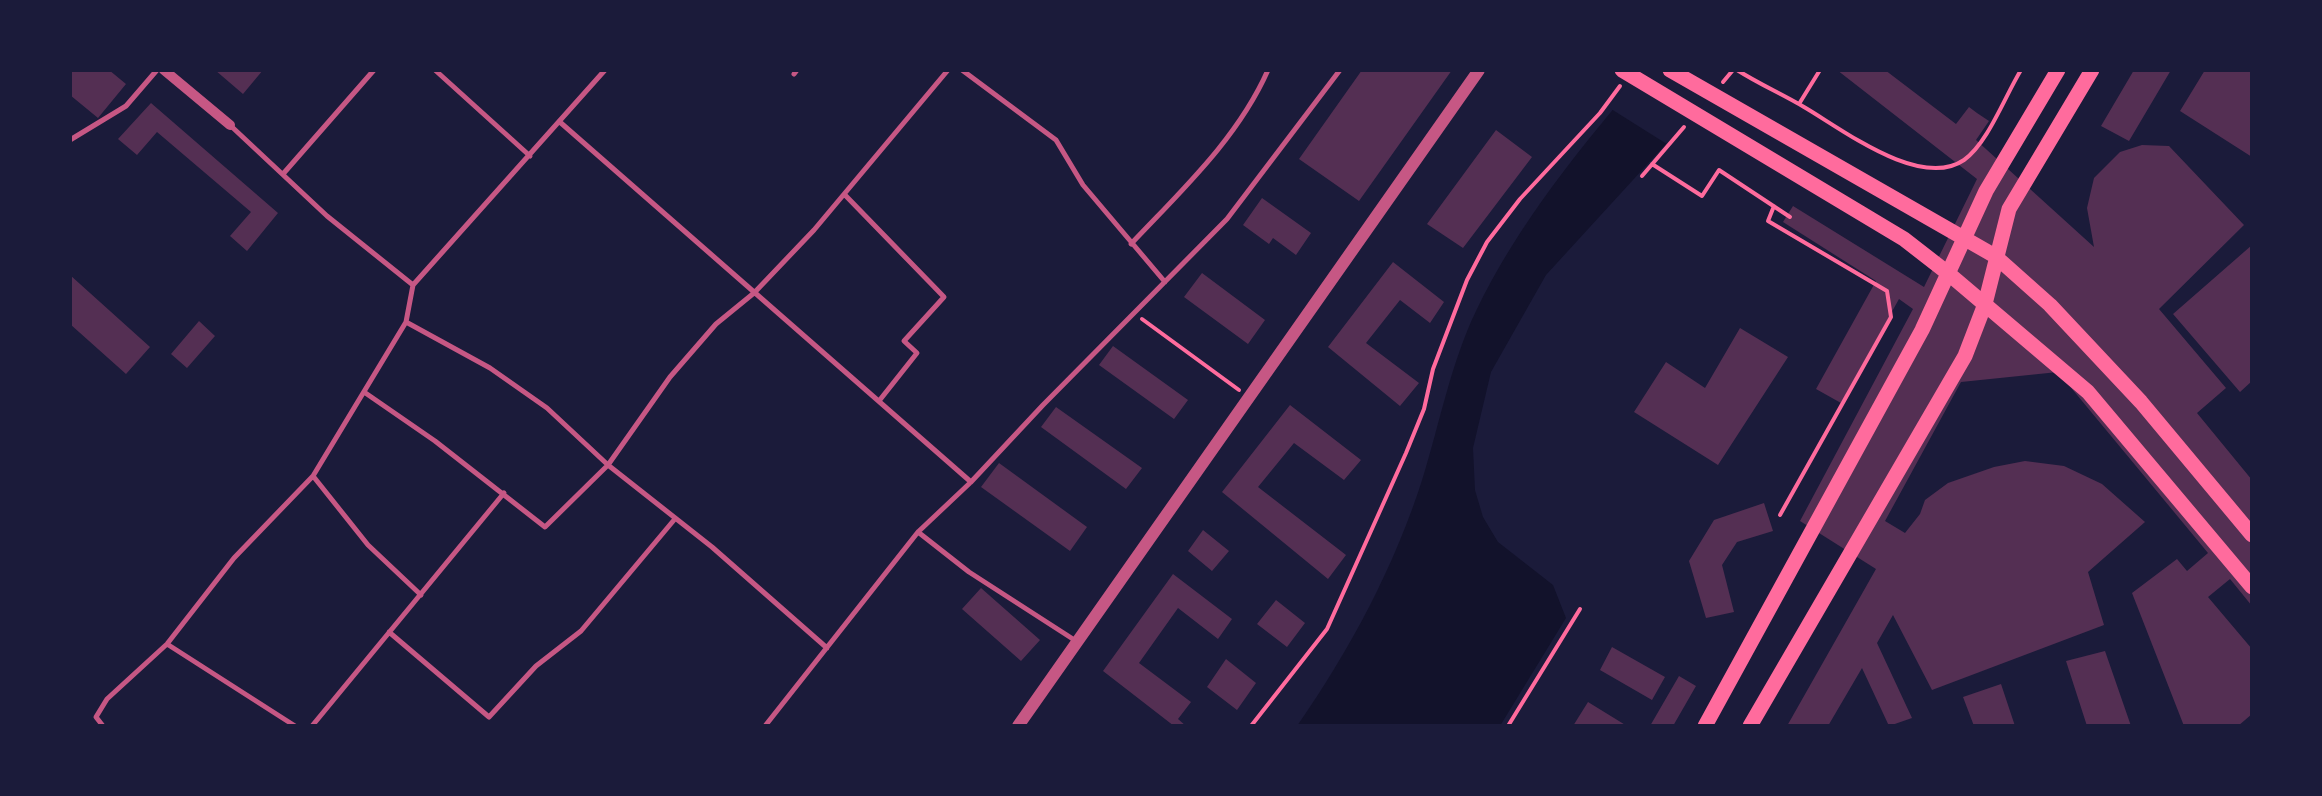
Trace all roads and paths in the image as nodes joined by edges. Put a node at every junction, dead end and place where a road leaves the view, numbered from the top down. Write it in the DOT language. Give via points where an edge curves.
graph roads {
  1 [pos="160,70"];
  2 [pos="374,70"];
  3 [pos="436,70"];
  4 [pos="606,70"];
  5 [pos="948,70"];
  6 [pos="962,70"];
  7 [pos="1268,70"];
  8 [pos="1340,70"];
  9 [pos="1479,70"];
  10 [pos="1670,70"];
  11 [pos="1737,70"];
  12 [pos="1753,70"];
  13 [pos="1820,70"];
  14 [pos="2021,70"];
  15 [pos="2058,70"];
  16 [pos="2092,70"];
  17 [pos="1621,77"];
  18 [pos="1748,77"];
  19 [pos="1799,104"];
  20 [pos="561,124"];
  21 [pos="230,125"];
  22 [pos="70,140"];
  23 [pos="530,156"];
  24 [pos="1652,164"];
  25 [pos="283,174"];
  26 [pos="844,195"];
  27 [pos="1774,206"];
  28 [pos="1790,217"];
  29 [pos="1965,236"];
  30 [pos="1132,244"];
  31 [pos="1995,256"];
  32 [pos="1948,274"];
  33 [pos="1166,282"];
  34 [pos="413,285"];
  35 [pos="754,293"];
  36 [pos="1985,304"];
  37 [pos="1134,313"];
  38 [pos="406,322"];
  39 [pos="364,392"];
  40 [pos="1248,397"];
  41 [pos="879,400"];
  42 [pos="608,465"];
  43 [pos="312,476"];
  44 [pos="971,482"];
  45 [pos="504,493"];
  46 [pos="1780,515"];
  47 [pos="675,520"];
  48 [pos="918,532"];
  49 [pos="2252,535"];
  50 [pos="2252,587"];
  51 [pos="421,595"];
  52 [pos="1580,609"];
  53 [pos="389,632"];
  54 [pos="1077,641"];
  55 [pos="167,644"];
  56 [pos="828,648"];
  57 [pos="103,726"];
  58 [pos="296,726"];
  59 [pos="312,726"];
  60 [pos="765,726"];
  61 [pos="1018,726"];
  62 [pos="1251,726"];
  63 [pos="1508,726"];
  64 [pos="1706,726"];
  65 [pos="1750,726"];
  1 -- 21 [label="street"];
  1 -- 22 [label="lane" via="126,106"];
  2 -- 25 [label="lane"];
  3 -- 23 [label="lane"];
  4 -- 20 [label="lane"];
  5 -- 26 [label="lane"];
  6 -- 30 [label="lane" via="1056,140"];
  7 -- 30 [label="lane" via="1253,104"];
  8 -- 33 [label="lane" via="1227,219"];
  9 -- 40 [label="street"];
  10 -- 29 [label="main road"];
  11 -- 18 [label="path"];
  12 -- 18 [label="path"];
  13 -- 19 [label="path"];
  14 -- 19 [label="path" via="1974,152 1941,168 1871,149"];
  15 -- 29 [label="main road"];
  16 -- 31 [label="main road" via="2009,209"];
  17 -- 32 [label="main road" via="1904,239"];
  17 -- 62 [label="path" via="1600,113 1487,242 1467,280 1406,453 1327,628"];
  18 -- 19 [label="path"];
  20 -- 23 [label="lane"];
  20 -- 35 [label="lane"];
  21 -- 25 [label="lane"];
  23 -- 34 [label="lane"];
  24 -- 27 [label="path" via="1702,196 1719,170"];
  25 -- 34 [label="lane"];
  26 -- 35 [label="lane"];
  26 -- 41 [label="lane" via="944,298 904,341 917,353"];
  27 -- 28 [label="path"];
  27 -- 46 [label="path" via="1768,221 1887,291 1891,317"];
  29 -- 31 [label="main road"];
  29 -- 32 [label="main road"];
  30 -- 33 [label="lane"];
  31 -- 36 [label="main road"];
  31 -- 49 [label="main road" via="2141,402"];
  32 -- 36 [label="main road"];
  32 -- 64 [label="main road"];
  33 -- 37 [label="lane"];
  34 -- 38 [label="lane"];
  35 -- 41 [label="lane"];
  35 -- 42 [label="lane" via="670,377"];
  36 -- 50 [label="main road" via="2088,392"];
  36 -- 65 [label="main road" via="1965,356"];
  37 -- 40 [label="path"];
  37 -- 44 [label="lane"];
  38 -- 39 [label="lane"];
  38 -- 42 [label="lane" via="547,408"];
  39 -- 43 [label="lane"];
  39 -- 45 [label="lane"];
  40 -- 54 [label="street"];
  41 -- 44 [label="lane"];
  42 -- 45 [label="lane" via="544,527"];
  42 -- 47 [label="lane"];
  43 -- 51 [label="lane" via="368,546"];
  43 -- 55 [label="lane" via="234,558"];
  44 -- 48 [label="lane"];
  45 -- 51 [label="lane"];
  47 -- 53 [label="lane" via="580,631 536,666 490,717"];
  47 -- 56 [label="lane"];
  48 -- 54 [label="lane"];
  48 -- 56 [label="lane"];
  51 -- 53 [label="lane"];
  52 -- 63 [label="path"];
  53 -- 59 [label="lane"];
  54 -- 61 [label="street"];
  55 -- 57 [label="lane" via="107,698 96,717"];
  55 -- 58 [label="lane"];
  56 -- 60 [label="lane"];
}
